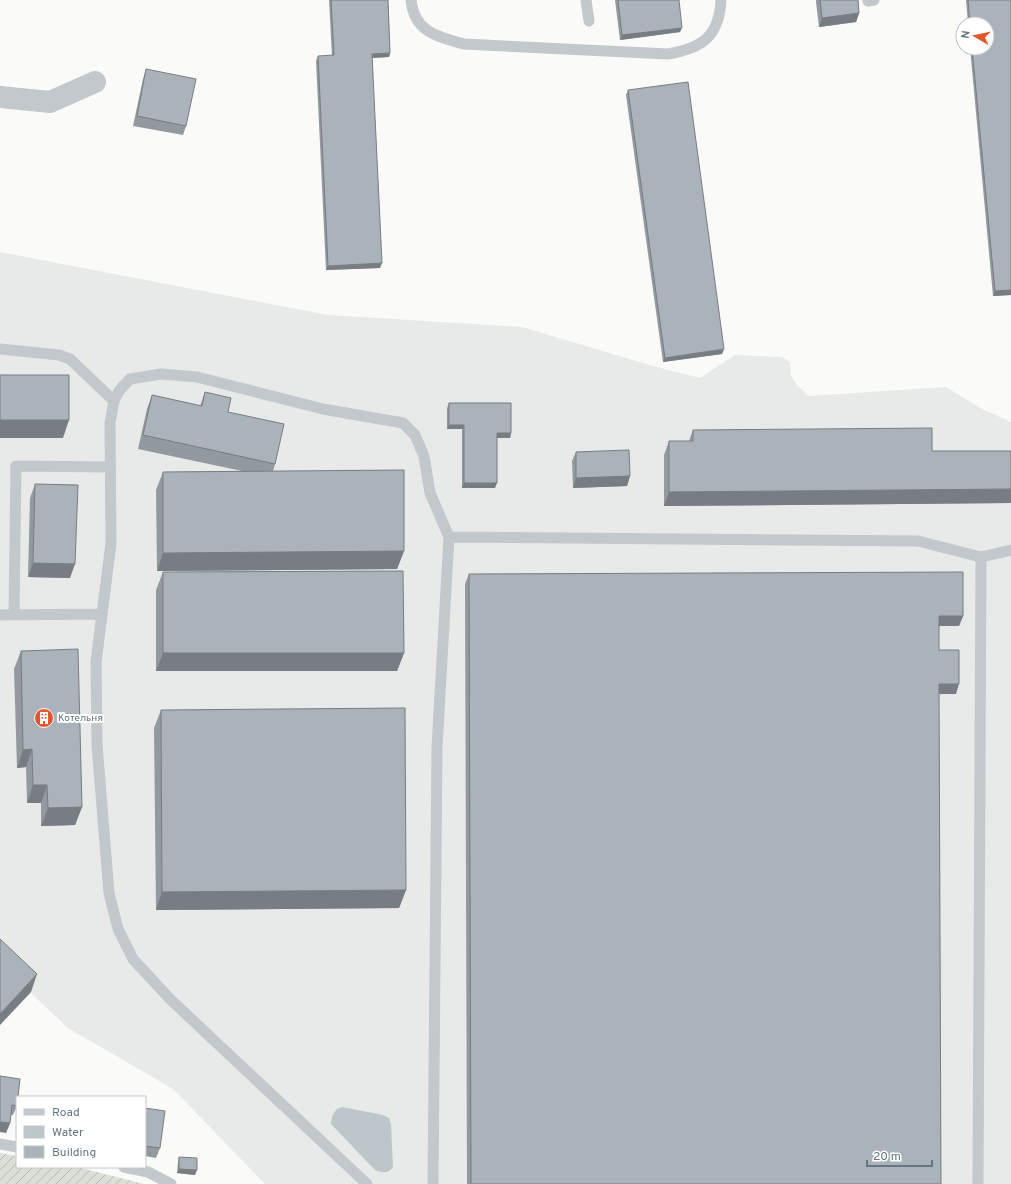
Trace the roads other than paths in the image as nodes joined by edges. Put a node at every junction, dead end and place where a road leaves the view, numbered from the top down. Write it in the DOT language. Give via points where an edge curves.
graph roads {
  1 [pos="411,0"];
  2 [pos="586,0"];
  3 [pos="721,0"];
  4 [pos="589,21"];
  5 [pos="95,82"];
  6 [pos="0,97"];
  7 [pos="0,349"];
  8 [pos="114,401"];
  9 [pos="110,467"];
  10 [pos="449,537"];
  11 [pos="1011,550"];
  12 [pos="981,557"];
  13 [pos="14,614"];
  14 [pos="102,614"];
  15 [pos="0,615"];
  16 [pos="0,1144"];
  17 [pos="16,1147"];
  18 [pos="129,1168"];
  19 [pos="171,1184"];
  20 [pos="367,1184"];
  21 [pos="433,1184"];
  22 [pos="978,1184"];
  1 -- 3 [label="lane" via="412,10 421,26 436,36 464,44 668,54 689,51 706,41 716,28"];
  2 -- 4 [label="lane"];
  5 -- 6 [label="street" via="50,102"];
  7 -- 8 [label="lane" via="59,355 70,359"];
  8 -- 9 [label="lane" via="110,423"];
  8 -- 10 [label="lane" via="130,379 161,374 197,377 322,409 402,423 415,435 424,456 430,493"];
  9 -- 13 [label="lane" via="16,466"];
  9 -- 14 [label="lane" via="111,543"];
  10 -- 12 [label="lane" via="918,541"];
  10 -- 21 [label="lane" via="437,747"];
  11 -- 12 [label="lane"];
  12 -- 22 [label="lane"];
  13 -- 14 [label="lane"];
  13 -- 15 [label="lane"];
  14 -- 20 [label="lane" via="96,662 97,745 109,893 118,929 133,959 170,999"];
  16 -- 17 [label="lane"];
  18 -- 19 [label="lane" via="148,1172"];
}
